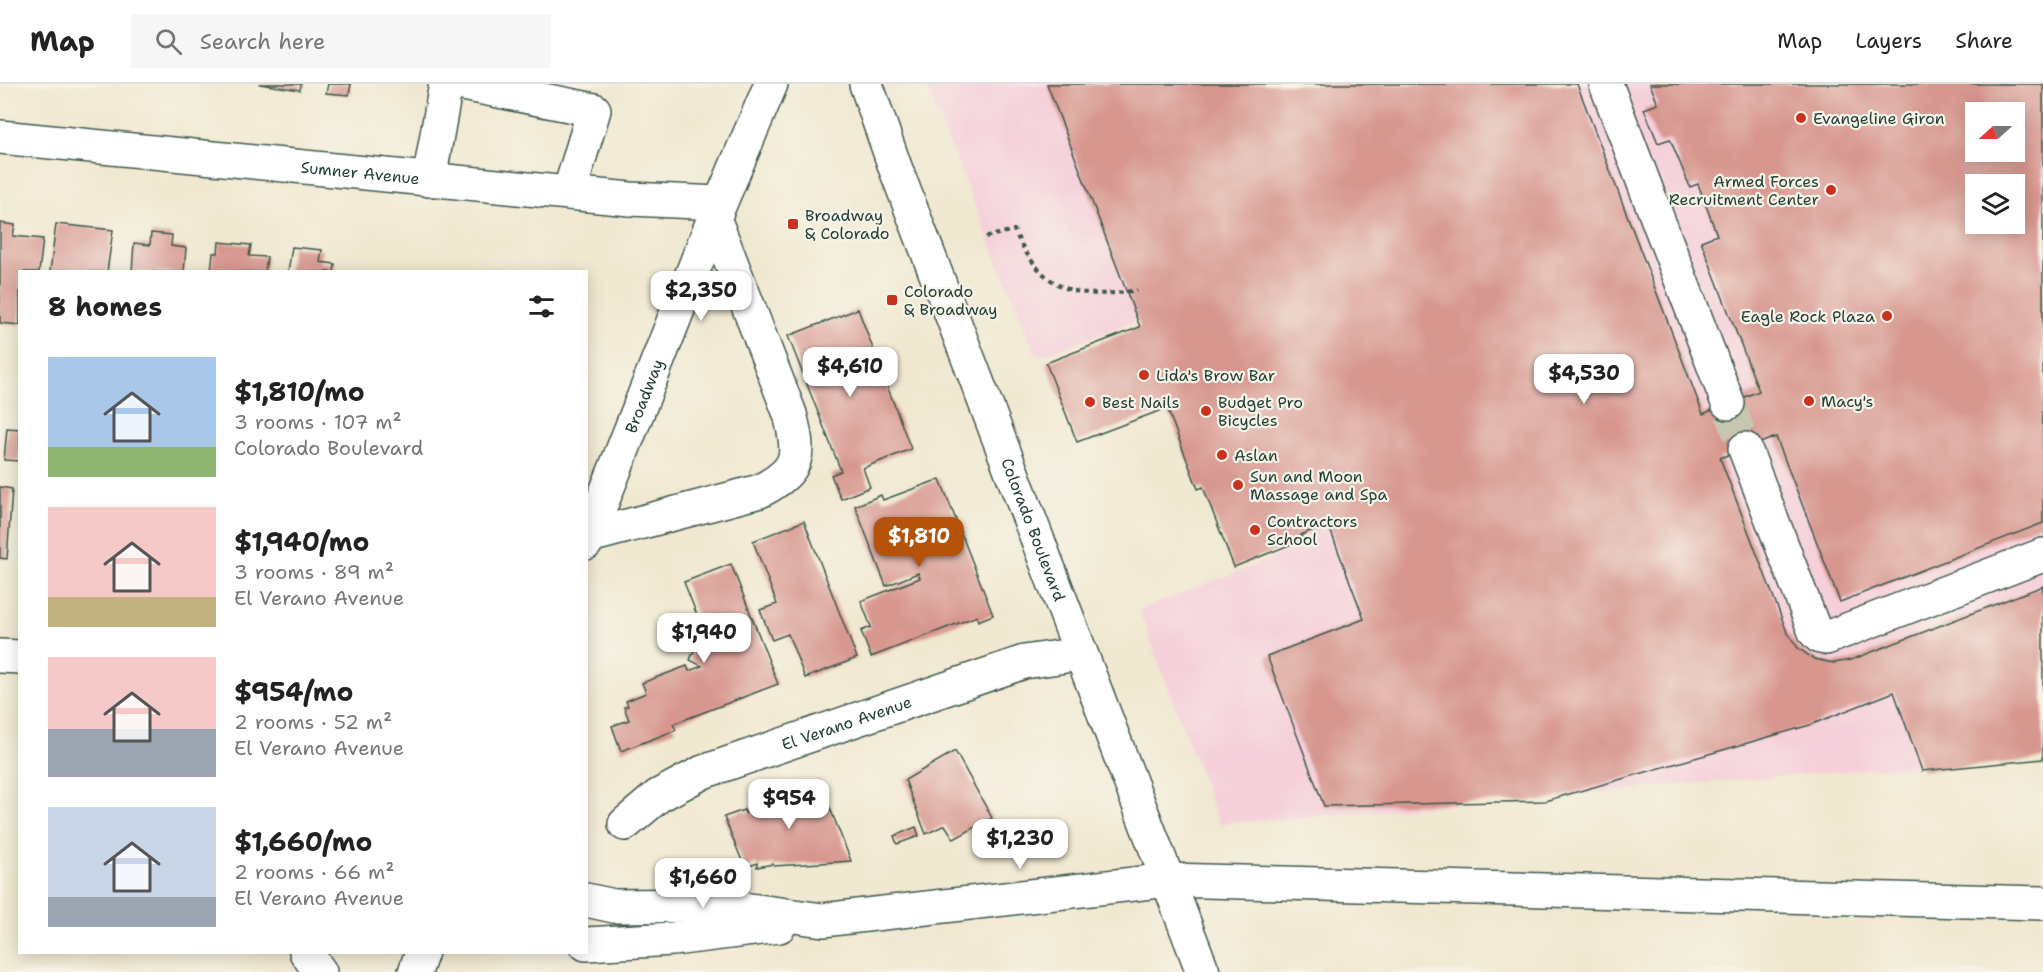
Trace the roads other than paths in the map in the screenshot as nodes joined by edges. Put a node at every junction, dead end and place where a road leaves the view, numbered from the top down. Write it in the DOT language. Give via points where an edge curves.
graph roads {
  1 [pos="446,84"];
  2 [pos="463,84"];
  3 [pos="771,84"];
  4 [pos="866,84"];
  5 [pos="1606,84"];
  6 [pos="0,137"];
  7 [pos="429,180"];
  8 [pos="570,193"];
  9 [pos="717,210"];
  10 [pos="1728,403"];
  11 [pos="1745,449"];
  12 [pos="588,539"];
  13 [pos="2043,555"];
  14 [pos="1080,654"];
  15 [pos="0,656"];
  16 [pos="18,657"];
  17 [pos="625,824"];
  18 [pos="1168,880"];
  19 [pos="588,900"];
  20 [pos="2043,903"];
  21 [pos="823,920"];
  22 [pos="588,944"];
  23 [pos="307,954"];
  24 [pos="421,954"];
  25 [pos="320,972"];
  26 [pos="415,972"];
  27 [pos="1203,972"];
  1 -- 7 [label="main road"];
  2 -- 8 [label="main road" via="594,110"];
  3 -- 9 [label="main road, Broadway"];
  4 -- 14 [label="main road, Colorado Boulevard"];
  5 -- 10 [label="main road"];
  6 -- 7 [label="main road, Sumner Avenue"];
  7 -- 8 [label="main road, Sumner Avenue"];
  8 -- 9 [label="main road, Sumner Avenue"];
  9 -- 12 [label="main road, Broadway"];
  9 -- 12 [label="main road" via="790,414 797,461 783,479 760,491"];
  11 -- 13 [label="main road" via="1820,637 1826,638"];
  14 -- 17 [label="main road, El Verano Avenue" via="1024,662 703,772 658,796"];
  14 -- 18 [label="main road, Colorado Boulevard"];
  15 -- 16 [label="main road"];
  18 -- 20 [label="main road"];
  18 -- 21 [label="main road"];
  18 -- 27 [label="main road, Colorado Boulevard"];
  19 -- 21 [label="main road" via="614,906 713,905"];
  21 -- 22 [label="main road" via="673,939"];
  23 -- 25 [label="main road"];
  24 -- 26 [label="main road"];
}
